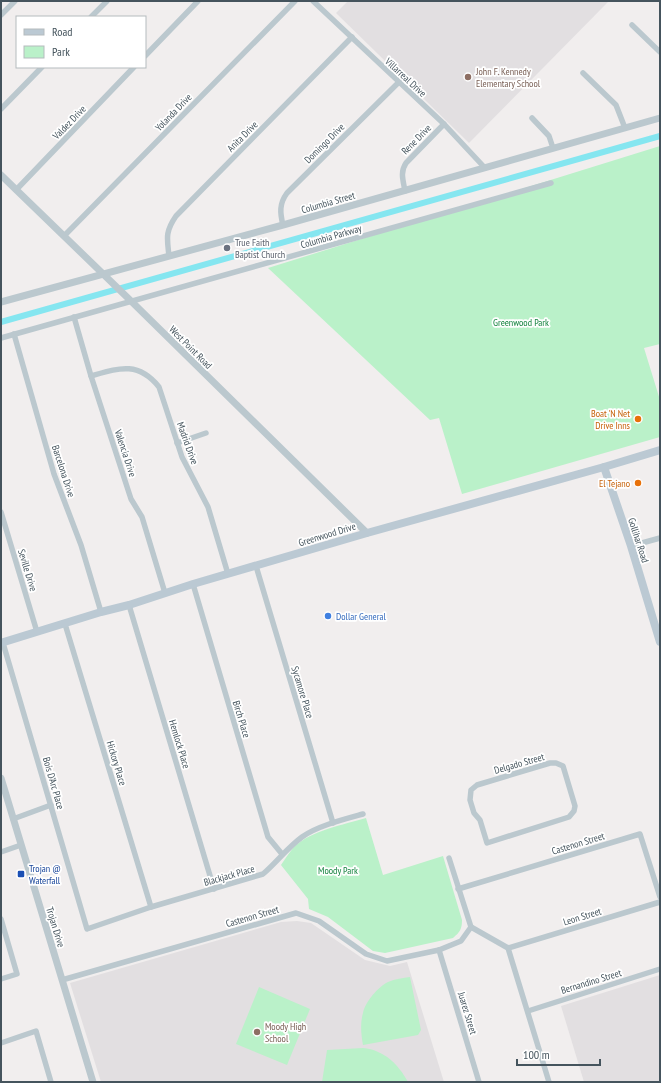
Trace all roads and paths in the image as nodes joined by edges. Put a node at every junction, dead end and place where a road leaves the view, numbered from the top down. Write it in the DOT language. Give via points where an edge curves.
graph roads {
  1 [pos="15,1"];
  2 [pos="107,1"];
  3 [pos="198,1"];
  4 [pos="295,1"];
  5 [pos="314,1"];
  6 [pos="1,15"];
  7 [pos="92,16"];
  8 [pos="632,25"];
  9 [pos="352,38"];
  10 [pos="660,52"];
  11 [pos="146,55"];
  12 [pos="41,68"];
  13 [pos="133,68"];
  14 [pos="584,73"];
  15 [pos="399,82"];
  16 [pos="1,109"];
  17 [pos="532,118"];
  18 [pos="660,118"];
  19 [pos="444,124"];
  20 [pos="625,128"];
  21 [pos="553,148"];
  22 [pos="485,168"];
  23 [pos="1,175"];
  24 [pos="551,183"];
  25 [pos="16,190"];
  26 [pos="405,191"];
  27 [pos="283,225"];
  28 [pos="64,236"];
  29 [pos="170,256"];
  30 [pos="106,276"];
  31 [pos="128,299"];
  32 [pos="1,302"];
  33 [pos="74,317"];
  34 [pos="14,334"];
  35 [pos="1,338"];
  36 [pos="91,376"];
  37 [pos="206,432"];
  38 [pos="177,443"];
  39 [pos="660,450"];
  40 [pos="604,467"];
  41 [pos="1,512"];
  42 [pos="367,533"];
  43 [pos="660,538"];
  44 [pos="631,546"];
  45 [pos="256,566"];
  46 [pos="228,574"];
  47 [pos="193,584"];
  48 [pos="165,593"];
  49 [pos="129,605"];
  50 [pos="101,612"];
  51 [pos="65,624"];
  52 [pos="37,632"];
  53 [pos="660,642"];
  54 [pos="2,643"];
  55 [pos="1,778"];
  56 [pos="51,805"];
  57 [pos="363,814"];
  58 [pos="13,819"];
  59 [pos="333,823"];
  60 [pos="487,843"];
  61 [pos="21,845"];
  62 [pos="1,852"];
  63 [pos="282,854"];
  64 [pos="449,858"];
  65 [pos="214,889"];
  66 [pos="458,889"];
  67 [pos="660,897"];
  68 [pos="660,902"];
  69 [pos="151,907"];
  70 [pos="1,919"];
  71 [pos="470,927"];
  72 [pos="87,929"];
  73 [pos="508,948"];
  74 [pos="439,950"];
  75 [pos="660,969"];
  76 [pos="1,979"];
  77 [pos="62,980"];
  78 [pos="528,1010"];
  79 [pos="1,1043"];
  80 [pos="50,1082"];
  81 [pos="92,1082"];
  82 [pos="479,1082"];
  83 [pos="548,1082"];
  1 -- 6 [label="street"];
  2 -- 7 [label="street"];
  3 -- 11 [label="street"];
  4 -- 28 [label="street, Yolanda Drive"];
  5 -- 9 [label="street, Villarreal Drive"];
  8 -- 10 [label="street"];
  9 -- 15 [label="street, Villarreal Drive"];
  9 -- 29 [label="street, Anita Drive" via="176,216 167,237"];
  12 -- 16 [label="street"];
  13 -- 25 [label="street, Valdez Drive"];
  14 -- 20 [label="street" via="616,105"];
  15 -- 19 [label="street, Villarreal Drive"];
  15 -- 27 [label="street, Domingo Drive" via="287,193 280,211"];
  17 -- 21 [label="street" via="549,136"];
  18 -- 20 [label="street, Columbia Street"];
  19 -- 22 [label="street, Villarreal Drive"];
  19 -- 26 [label="street, Rene Drive" via="403,167"];
  20 -- 21 [label="street, Columbia Street"];
  21 -- 22 [label="street, Columbia Street"];
  22 -- 26 [label="street, Columbia Street"];
  23 -- 25 [label="street, West Point Road"];
  24 -- 31 [label="street, Columbia Parkway"];
  25 -- 28 [label="street, West Point Road"];
  26 -- 27 [label="street, Columbia Street"];
  27 -- 29 [label="street, Columbia Street"];
  28 -- 30 [label="street, West Point Road"];
  29 -- 30 [label="street, Columbia Street"];
  30 -- 31 [label="street, West Point Road"];
  30 -- 32 [label="street, Columbia Street"];
  31 -- 33 [label="street, Columbia Parkway"];
  31 -- 42 [label="street, West Point Road"];
  33 -- 34 [label="street, Columbia Parkway"];
  33 -- 36 [label="street, Valencia Drive"];
  34 -- 35 [label="street, Columbia Parkway"];
  34 -- 50 [label="street, Barcelona Drive" via="54,474"];
  36 -- 38 [label="street, Madrid Drive" via="118,368 129,368 140,371 154,380 162,393"];
  36 -- 48 [label="street, Valencia Drive" via="131,499 142,517"];
  37 -- 38 [label="street"];
  38 -- 46 [label="street, Madrid Drive" via="208,507"];
  39 -- 40 [label="main road, Greenwood Drive"];
  40 -- 42 [label="main road, Greenwood Drive"];
  40 -- 44 [label="main road, Gollihar Road"];
  41 -- 52 [label="street, Seville Drive"];
  42 -- 45 [label="main road, Greenwood Drive"];
  43 -- 44 [label="street"];
  44 -- 53 [label="main road, Gollihar Road"];
  45 -- 46 [label="main road, Greenwood Drive"];
  45 -- 59 [label="street, Sycamore Place"];
  46 -- 47 [label="main road, Greenwood Drive"];
  47 -- 48 [label="main road, Greenwood Drive"];
  47 -- 63 [label="street, Birch Place" via="268,837"];
  48 -- 49 [label="main road, Greenwood Drive"];
  49 -- 50 [label="main road, Greenwood Drive"];
  49 -- 65 [label="street, Hemlock Place"];
  50 -- 51 [label="main road, Greenwood Drive"];
  51 -- 52 [label="main road, Greenwood Drive"];
  51 -- 69 [label="street, Hickory Place"];
  52 -- 54 [label="main road, Greenwood Drive"];
  54 -- 56 [label="street, Bois D'Arc Place"];
  55 -- 58 [label="street, Trojan Drive"];
  56 -- 58 [label="street"];
  56 -- 72 [label="street, Bois D'Arc Place"];
  57 -- 59 [label="street, Blackjack Place"];
  58 -- 61 [label="street, Trojan Drive"];
  59 -- 63 [label="street, Blackjack Place" via="303,837"];
  60 -- 60 [label="street, Delgado Street" via="470,800 472,790 477,785 550,763 563,766 575,806 569,817"];
  61 -- 62 [label="street"];
  61 -- 77 [label="street, Trojan Drive"];
  63 -- 65 [label="street, Blackjack Place" via="263,874"];
  64 -- 66 [label="street"];
  65 -- 69 [label="street, Blackjack Place"];
  66 -- 67 [label="street, Castenon Street" via="640,834"];
  66 -- 71 [label="street"];
  68 -- 73 [label="street, Leon Street"];
  69 -- 72 [label="street, Blackjack Place"];
  70 -- 76 [label="street" via="17,974"];
  71 -- 73 [label="street"];
  71 -- 74 [label="street" via="461,941"];
  73 -- 78 [label="street"];
  74 -- 77 [label="street, Castenon Street" via="387,961 366,954 319,921 296,913"];
  74 -- 82 [label="street, Juarez Street"];
  75 -- 78 [label="street, Bernandino Street"];
  77 -- 81 [label="street, Trojan Drive"];
  78 -- 83 [label="street"];
  79 -- 80 [label="street" via="36,1031"];
}
